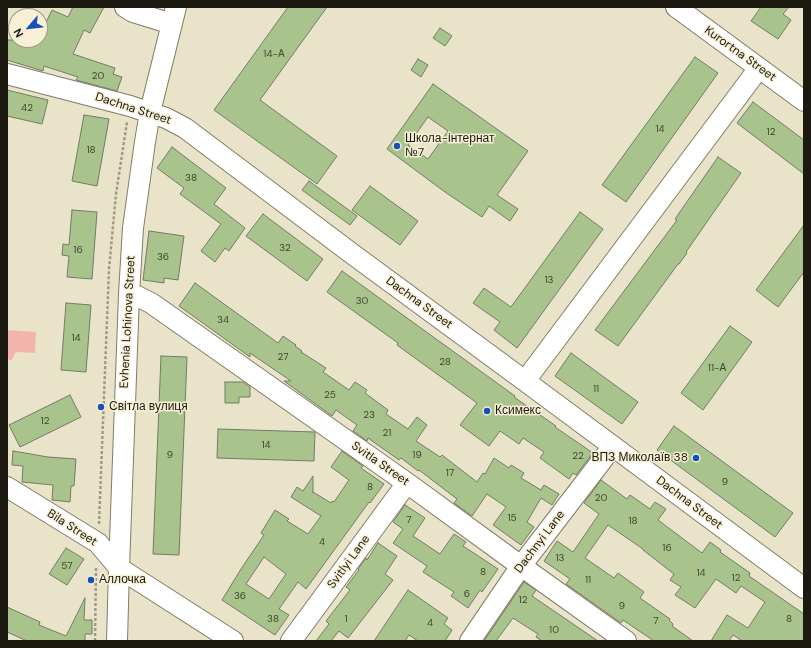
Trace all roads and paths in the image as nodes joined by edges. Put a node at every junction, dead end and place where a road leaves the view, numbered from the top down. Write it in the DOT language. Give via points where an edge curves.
graph roads {
  1 [pos="125,7"];
  2 [pos="676,7"];
  3 [pos="174,15"];
  4 [pos="759,68"];
  5 [pos="7,74"];
  6 [pos="804,101"];
  7 [pos="150,112"];
  8 [pos="129,294"];
  9 [pos="525,381"];
  10 [pos="613,446"];
  11 [pos="407,483"];
  12 [pos="7,487"];
  13 [pos="96,560"];
  14 [pos="521,566"];
  15 [pos="119,568"];
  16 [pos="804,588"];
  17 [pos="95,641"];
  18 [pos="117,641"];
  19 [pos="233,641"];
  20 [pos="291,641"];
  21 [pos="470,641"];
  22 [pos="626,641"];
  1 -- 3 [label="street" via="133,12"];
  2 -- 4 [label="street, Kurortna Street"];
  3 -- 7 [label="street, Evhenia Lohinova Street"];
  4 -- 6 [label="street, Kurortna Street"];
  4 -- 9 [label="street"];
  5 -- 7 [label="street, Dachna Street"];
  7 -- 8 [label="street, Evhenia Lohinova Street" via="133,228"];
  7 -- 9 [label="street, Dachna Street" via="185,128"];
  8 -- 11 [label="street, Svitla Street" via="151,303"];
  8 -- 15 [label="street, Evhenia Lohinova Street"];
  9 -- 10 [label="street, Dachna Street"];
  10 -- 14 [label="street, Dachnyi Lane"];
  10 -- 16 [label="street, Dachna Street"];
  11 -- 14 [label="street, Svitla Street"];
  11 -- 20 [label="street, Svitlyi Lane"];
  12 -- 15 [label="street, Bila Street" via="98,543"];
  13 -- 17 [label="path"];
  14 -- 21 [label="street, Dachnyi Lane"];
  14 -- 22 [label="street, Svitla Street"];
  15 -- 18 [label="street, Evhenia Lohinova Street"];
  15 -- 19 [label="street, Bila Street"];
}
